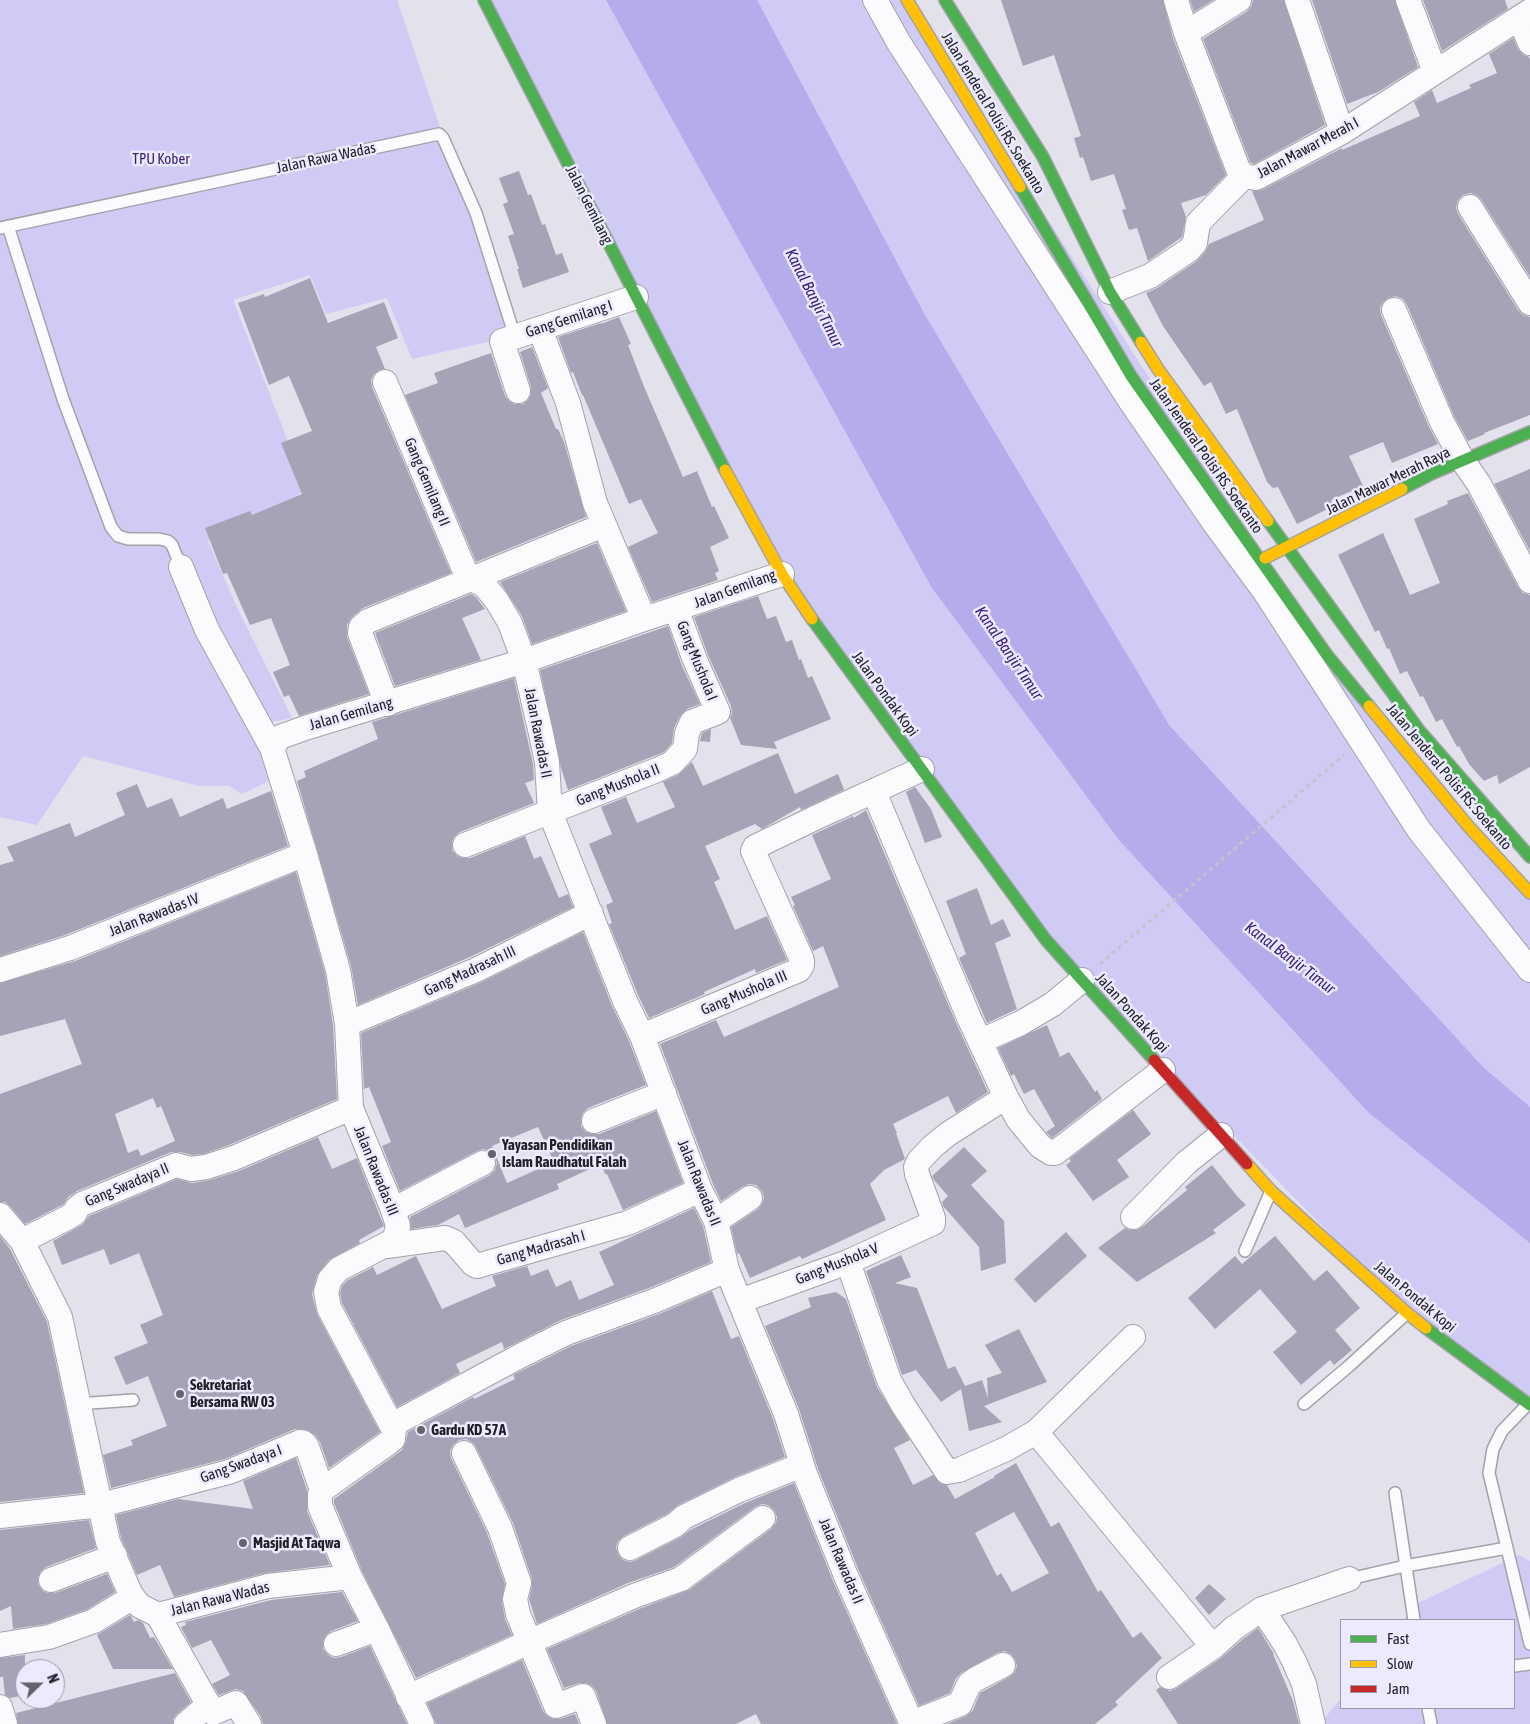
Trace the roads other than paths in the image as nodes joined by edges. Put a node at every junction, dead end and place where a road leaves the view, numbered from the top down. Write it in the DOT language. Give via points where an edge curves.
graph roads {
  1 [pos="484,0"];
  2 [pos="876,0"];
  3 [pos="907,0"];
  4 [pos="945,0"];
  5 [pos="1176,0"];
  6 [pos="1239,0"];
  7 [pos="1297,0"];
  8 [pos="1408,0"];
  9 [pos="1525,10"];
  10 [pos="1186,33"];
  11 [pos="1530,43"];
  12 [pos="1435,72"];
  13 [pos="1342,132"];
  14 [pos="1244,176"];
  15 [pos="1470,207"];
  16 [pos="4,227"];
  17 [pos="1110,292"];
  18 [pos="636,297"];
  19 [pos="1530,303"];
  20 [pos="1394,310"];
  21 [pos="540,329"];
  22 [pos="508,339"];
  23 [pos="385,382"];
  24 [pos="518,391"];
  25 [pos="1530,432"];
  26 [pos="1463,461"];
  27 [pos="604,525"];
  28 [pos="1287,547"];
  29 [pos="1261,560"];
  30 [pos="181,567"];
  31 [pos="782,574"];
  32 [pos="472,579"];
  33 [pos="1530,581"];
  34 [pos="676,609"];
  35 [pos="644,619"];
  36 [pos="524,662"];
  37 [pos="387,704"];
  38 [pos="718,712"];
  39 [pos="272,748"];
  40 [pos="922,769"];
  41 [pos="874,792"];
  42 [pos="550,812"];
  43 [pos="465,846"];
  44 [pos="305,854"];
  45 [pos="1530,857"];
  46 [pos="1530,893"];
  47 [pos="590,913"];
  48 [pos="0,970"];
  49 [pos="1530,970"];
  50 [pos="1089,974"];
  51 [pos="347,1024"];
  52 [pos="642,1036"];
  53 [pos="981,1041"];
  54 [pos="1163,1070"];
  55 [pos="664,1093"];
  56 [pos="1006,1097"];
  57 [pos="351,1108"];
  58 [pos="594,1121"];
  59 [pos="1221,1135"];
  60 [pos="483,1163"];
  61 [pos="700,1190"];
  62 [pos="1271,1191"];
  63 [pos="750,1198"];
  64 [pos="393,1210"];
  65 [pos="0,1215"];
  66 [pos="1133,1217"];
  67 [pos="716,1221"];
  68 [pos="22,1241"];
  69 [pos="386,1246"];
  70 [pos="1245,1251"];
  71 [pos="848,1262"];
  72 [pos="727,1270"];
  73 [pos="740,1301"];
  74 [pos="1407,1313"];
  75 [pos="1133,1337"];
  76 [pos="133,1400"];
  77 [pos="78,1404"];
  78 [pos="1304,1404"];
  79 [pos="1529,1404"];
  80 [pos="392,1425"];
  81 [pos="1036,1432"];
  82 [pos="464,1453"];
  83 [pos="802,1465"];
  84 [pos="322,1490"];
  85 [pos="1394,1493"];
  86 [pos="101,1505"];
  87 [pos="0,1516"];
  88 [pos="763,1518"];
  89 [pos="630,1548"];
  90 [pos="1507,1548"];
  91 [pos="115,1556"];
  92 [pos="1405,1566"];
  93 [pos="350,1577"];
  94 [pos="1349,1579"];
  95 [pos="51,1580"];
  96 [pos="133,1597"];
  97 [pos="1262,1609"];
  98 [pos="158,1615"];
  99 [pos="1414,1619"];
  100 [pos="377,1629"];
  101 [pos="529,1642"];
  102 [pos="336,1644"];
  103 [pos="1530,1644"];
  104 [pos="0,1645"];
  105 [pos="1213,1647"];
  106 [pos="1530,1664"];
  107 [pos="1003,1665"];
  108 [pos="1515,1666"];
  109 [pos="1169,1677"];
  110 [pos="408,1697"];
  111 [pos="209,1704"];
  112 [pos="0,1707"];
  113 [pos="1428,1709"];
  114 [pos="5,1724"];
  115 [pos="186,1724"];
  116 [pos="249,1724"];
  117 [pos="422,1724"];
  118 [pos="594,1724"];
  119 [pos="912,1724"];
  120 [pos="1313,1724"];
  121 [pos="1430,1724"];
  1 -- 18 [label="main road, Jalan Gemilang"];
  2 -- 49 [label="street" via="899,43 1131,402 1265,592 1419,830"];
  3 -- 29 [label="main road, Jalan Jenderal Polisi RS. Soekanto" via="1131,376"];
  4 -- 17 [label="main road, Jalan Jenderal Polisi RS. Soekanto" via="1043,157"];
  5 -- 10 [label="street, Jalan Mawar Merah I"];
  6 -- 10 [label="street"];
  7 -- 13 [label="street"];
  8 -- 12 [label="street"];
  9 -- 11 [label="street"];
  9 -- 12 [label="street, Jalan Mawar Merah I"];
  10 -- 14 [label="street, Jalan Mawar Merah I" via="1238,169"];
  12 -- 13 [label="street, Jalan Mawar Merah I"];
  13 -- 14 [label="street, Jalan Mawar Merah I" via="1256,178"];
  14 -- 17 [label="street" via="1198,223 1195,243 1189,250 1150,276"];
  15 -- 19 [label="street"];
  16 -- 22 [label="lane, Jalan Rawa Wadas" via="439,134 476,213"];
  16 -- 30 [label="lane" via="111,526 118,536 128,539 168,541"];
  17 -- 28 [label="main road, Jalan Jenderal Polisi RS. Soekanto" via="1158,369"];
  18 -- 21 [label="street, Gang Gemilang I"];
  18 -- 31 [label="main road, Jalan Gemilang"];
  20 -- 26 [label="street"];
  21 -- 22 [label="street, Gang Gemilang I"];
  21 -- 27 [label="street" via="568,403 588,482"];
  22 -- 24 [label="street"];
  23 -- 32 [label="street, Gang Gemilang II" via="467,576"];
  25 -- 26 [label="main road, Jalan Mawar Merah Raya"];
  26 -- 28 [label="main road, Jalan Mawar Merah Raya"];
  26 -- 33 [label="street" via="1479,484"];
  27 -- 32 [label="street"];
  27 -- 35 [label="street"];
  28 -- 29 [label="main road, Jalan Mawar Merah Raya"];
  28 -- 45 [label="main road, Jalan Jenderal Polisi RS. Soekanto" via="1419,730"];
  29 -- 46 [label="main road, Jalan Jenderal Polisi RS. Soekanto" via="1327,655 1469,828"];
  30 -- 39 [label="street" via="207,630"];
  31 -- 34 [label="street, Jalan Gemilang"];
  31 -- 40 [label="main road, Jalan Pondak Kopi"];
  32 -- 36 [label="street, Gang Gemilang II" via="485,586 497,601 510,623"];
  32 -- 37 [label="street" via="361,626 360,633"];
  34 -- 35 [label="street, Jalan Gemilang"];
  34 -- 38 [label="street, Gang Mushola I"];
  35 -- 36 [label="street, Jalan Gemilang"];
  36 -- 37 [label="street, Jalan Gemilang"];
  36 -- 42 [label="street, Jalan Rawadas II" via="547,762"];
  37 -- 39 [label="street, Jalan Gemilang" via="290,733 280,737"];
  38 -- 42 [label="street, Gang Mushola II" via="692,722 685,749 672,763"];
  39 -- 44 [label="street"];
  40 -- 41 [label="street"];
  40 -- 50 [label="main road, Jalan Pondak Kopi" via="1046,940"];
  41 -- 52 [label="street, Gang Mushola III" via="761,844 753,851 802,960 799,970"];
  41 -- 53 [label="street"];
  42 -- 43 [label="street"];
  42 -- 47 [label="street, Jalan Rawadas II"];
  44 -- 48 [label="street, Jalan Rawadas IV" via="70,948"];
  44 -- 51 [label="street, Jalan Rawadas III" via="338,970"];
  47 -- 51 [label="street, Gang Madrasah III" via="476,970"];
  47 -- 52 [label="street, Jalan Rawadas II"];
  50 -- 53 [label="street" via="1053,1004"];
  50 -- 54 [label="main road, Jalan Pondak Kopi"];
  51 -- 57 [label="street, Jalan Rawadas III"];
  52 -- 55 [label="street, Jalan Rawadas II"];
  53 -- 56 [label="street"];
  54 -- 56 [label="street" via="1055,1153 1040,1146 1018,1119"];
  54 -- 59 [label="main road, Jalan Pondak Kopi"];
  55 -- 58 [label="street"];
  55 -- 61 [label="street, Jalan Rawadas II"];
  56 -- 71 [label="street, Gang Mushola V" via="948,1134 919,1161 917,1174 934,1218 933,1223"];
  57 -- 64 [label="street, Jalan Rawadas III"];
  57 -- 68 [label="street, Gang Swadaya II" via="206,1167 191,1169 176,1164 82,1204 67,1218"];
  59 -- 62 [label="main road, Jalan Pondak Kopi"];
  59 -- 66 [label="street" via="1186,1163"];
  60 -- 64 [label="street"];
  61 -- 67 [label="street, Jalan Rawadas II"];
  61 -- 69 [label="street, Gang Madrasah I" via="628,1223 477,1266 454,1242 444,1238"];
  62 -- 70 [label="lane"];
  62 -- 74 [label="main road, Jalan Pondak Kopi"];
  63 -- 67 [label="street"];
  64 -- 69 [label="street, Jalan Rawadas III" via="398,1226 395,1238"];
  65 -- 68 [label="street, Jalan Rawa Wadas"];
  67 -- 72 [label="street, Jalan Rawadas II"];
  68 -- 77 [label="street, Jalan Rawa Wadas" via="60,1317"];
  69 -- 80 [label="street" via="339,1269 330,1279 326,1292 329,1308"];
  71 -- 73 [label="street, Gang Mushola V"];
  71 -- 81 [label="street" via="889,1380 946,1472 959,1470"];
  72 -- 73 [label="street, Jalan Rawadas II"];
  72 -- 80 [label="street" via="566,1333"];
  73 -- 83 [label="street, Jalan Rawadas II" via="786,1414"];
  74 -- 78 [label="lane"];
  74 -- 79 [label="main road, Jalan Pondak Kopi"];
  75 -- 81 [label="street"];
  76 -- 77 [label="lane"];
  77 -- 86 [label="street, Jalan Rawa Wadas"];
  79 -- 90 [label="lane" via="1502,1431 1493,1449 1489,1473"];
  80 -- 84 [label="street" via="394,1434 388,1443"];
  81 -- 105 [label="street"];
  82 -- 101 [label="street" via="500,1528 519,1583 516,1606"];
  83 -- 89 [label="street" via="739,1490"];
  83 -- 119 [label="street, Jalan Rawadas II" via="846,1576"];
  84 -- 86 [label="street, Gang Swadaya I" via="307,1447 300,1442 229,1472"];
  84 -- 93 [label="street" via="320,1506"];
  85 -- 92 [label="lane"];
  86 -- 87 [label="street"];
  86 -- 91 [label="street, Jalan Rawa Wadas" via="108,1542"];
  88 -- 101 [label="street" via="681,1578"];
  90 -- 92 [label="lane"];
  90 -- 103 [label="lane"];
  91 -- 95 [label="street"];
  91 -- 96 [label="street, Jalan Rawa Wadas"];
  92 -- 94 [label="lane"];
  92 -- 99 [label="lane"];
  93 -- 98 [label="street, Jalan Rawa Wadas" via="268,1586"];
  93 -- 100 [label="street"];
  94 -- 97 [label="street"];
  96 -- 98 [label="street, Jalan Rawa Wadas" via="140,1606"];
  96 -- 104 [label="street" via="94,1621 49,1637"];
  97 -- 105 [label="street"];
  97 -- 120 [label="street" via="1294,1661 1304,1684"];
  98 -- 111 [label="street"];
  100 -- 102 [label="street"];
  100 -- 110 [label="street"];
  101 -- 110 [label="street"];
  101 -- 118 [label="street" via="556,1706 583,1696"];
  105 -- 109 [label="street"];
  106 -- 108 [label="lane"];
  107 -- 119 [label="street" via="969,1684 960,1704"];
  110 -- 117 [label="street"];
  111 -- 115 [label="street"];
  111 -- 116 [label="street" via="213,1713 236,1703"];
  112 -- 114 [label="street"];
  113 -- 121 [label="lane"];
}
